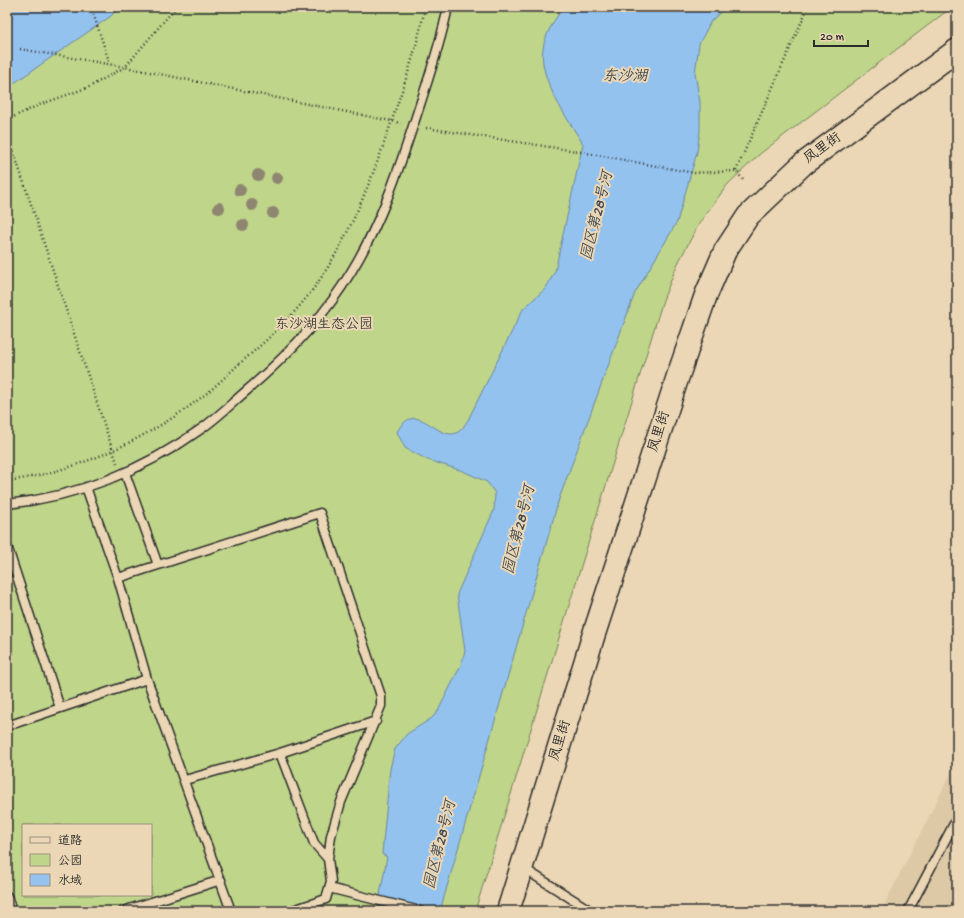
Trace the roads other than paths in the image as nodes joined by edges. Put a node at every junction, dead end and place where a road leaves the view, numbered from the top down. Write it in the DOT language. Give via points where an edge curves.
graph roads {
  1 [pos="448,7"];
  2 [pos="957,50"];
  3 [pos="123,474"];
  4 [pos="86,487"];
  5 [pos="7,504"];
  6 [pos="7,546"];
  7 [pos="158,565"];
  8 [pos="118,578"];
  9 [pos="147,679"];
  10 [pos="60,708"];
  11 [pos="376,721"];
  12 [pos="7,726"];
  13 [pos="280,753"];
  14 [pos="185,780"];
  15 [pos="957,818"];
  16 [pos="954,828"];
  17 [pos="328,859"];
  18 [pos="522,867"];
  19 [pos="221,880"];
  20 [pos="329,888"];
  21 [pos="7,896"];
  22 [pos="12,911"];
  23 [pos="123,911"];
  24 [pos="231,911"];
  25 [pos="290,911"];
  26 [pos="420,911"];
  27 [pos="508,911"];
  28 [pos="591,911"];
  29 [pos="908,911"];
  1 -- 3 [label="lane" via="440,45 383,209 352,272 318,320 274,367 202,428"];
  2 -- 18 [label="main road, 凤里街" via="803,164 748,216 725,251 706,295 676,383 593,636"];
  3 -- 4 [label="lane"];
  3 -- 7 [label="lane"];
  4 -- 5 [label="lane" via="65,495"];
  4 -- 8 [label="lane"];
  6 -- 10 [label="lane"];
  7 -- 8 [label="lane"];
  7 -- 11 [label="lane" via="320,513 381,696"];
  8 -- 9 [label="lane"];
  9 -- 10 [label="lane"];
  9 -- 14 [label="lane"];
  10 -- 12 [label="lane"];
  11 -- 13 [label="lane"];
  11 -- 17 [label="lane" via="341,802 331,836"];
  13 -- 14 [label="lane"];
  13 -- 17 [label="lane" via="314,843"];
  14 -- 19 [label="lane"];
  15 -- 16 [label="lane"];
  16 -- 29 [label="lane"];
  17 -- 20 [label="lane" via="331,881"];
  18 -- 27 [label="main road, 凤里街"];
  18 -- 28 [label="lane"];
  19 -- 23 [label="lane"];
  19 -- 24 [label="lane"];
  20 -- 25 [label="lane" via="326,899"];
  20 -- 26 [label="lane"];
  21 -- 22 [label="lane"];
}
